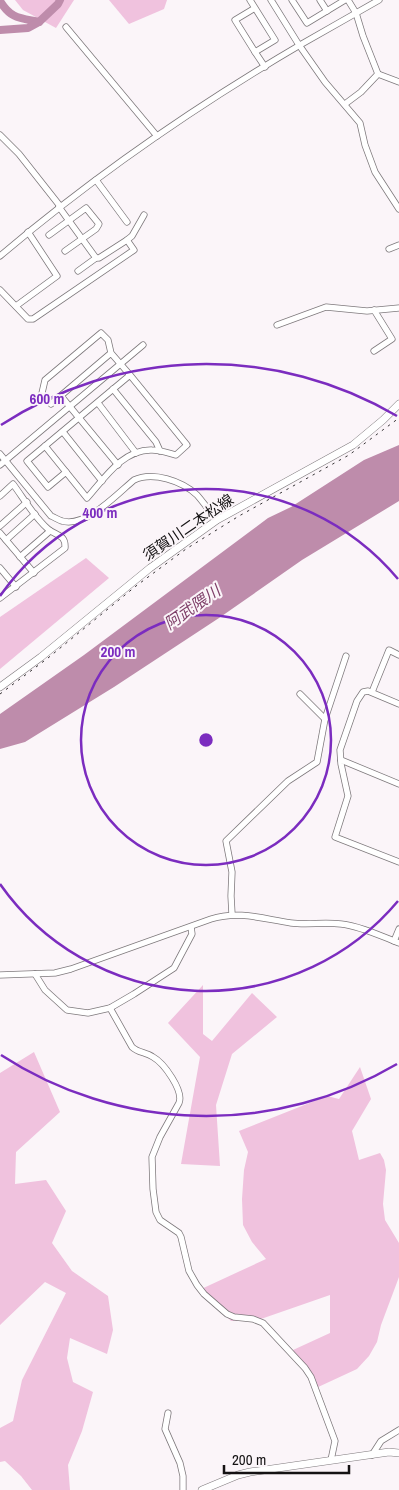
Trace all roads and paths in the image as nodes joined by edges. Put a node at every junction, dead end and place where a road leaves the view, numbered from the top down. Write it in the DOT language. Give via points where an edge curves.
graph roads {
  1 [pos="250,0"];
  2 [pos="271,0"];
  3 [pos="292,0"];
  4 [pos="320,0"];
  5 [pos="346,0"];
  6 [pos="379,0"];
  7 [pos="255,8"];
  8 [pos="327,10"];
  9 [pos="356,13"];
  10 [pos="66,27"];
  11 [pos="299,46"];
  12 [pos="255,52"];
  13 [pos="264,67"];
  14 [pos="378,74"];
  15 [pos="399,82"];
  16 [pos="345,104"];
  17 [pos="0,135"];
  18 [pos="157,136"];
  19 [pos="96,180"];
  20 [pos="59,207"];
  21 [pos="399,209"];
  22 [pos="144,215"];
  23 [pos="68,221"];
  24 [pos="127,222"];
  25 [pos="28,232"];
  26 [pos="49,235"];
  27 [pos="82,239"];
  28 [pos="127,240"];
  29 [pos="399,245"];
  30 [pos="389,249"];
  31 [pos="65,251"];
  32 [pos="0,256"];
  33 [pos="96,258"];
  34 [pos="78,271"];
  35 [pos="0,290"];
  36 [pos="16,306"];
  37 [pos="399,308"];
  38 [pos="374,310"];
  39 [pos="277,325"];
  40 [pos="143,345"];
  41 [pos="374,351"];
  42 [pos="111,354"];
  43 [pos="120,364"];
  44 [pos="130,375"];
  45 [pos="114,390"];
  46 [pos="61,396"];
  47 [pos="98,403"];
  48 [pos="399,404"];
  49 [pos="70,406"];
  50 [pos="80,418"];
  51 [pos="63,432"];
  52 [pos="45,446"];
  53 [pos="160,451"];
  54 [pos="136,452"];
  55 [pos="0,454"];
  56 [pos="5,460"];
  57 [pos="0,465"];
  58 [pos="118,465"];
  59 [pos="66,472"];
  60 [pos="102,481"];
  61 [pos="0,496"];
  62 [pos="27,502"];
  63 [pos="35,514"];
  64 [pos="216,520"];
  65 [pos="0,526"];
  66 [pos="50,531"];
  67 [pos="0,534"];
  68 [pos="6,540"];
  69 [pos="20,557"];
  70 [pos="0,568"];
  71 [pos="34,573"];
  72 [pos="16,587"];
  73 [pos="0,598"];
  74 [pos="399,655"];
  75 [pos="346,656"];
  76 [pos="0,687"];
  77 [pos="372,692"];
  78 [pos="300,694"];
  79 [pos="399,704"];
  80 [pos="325,719"];
  81 [pos="341,760"];
  82 [pos="399,784"];
  83 [pos="399,862"];
  84 [pos="232,914"];
  85 [pos="191,927"];
  86 [pos="399,929"];
  87 [pos="396,942"];
  88 [pos="0,974"];
  89 [pos="35,974"];
  90 [pos="110,1008"];
  91 [pos="168,1413"];
  92 [pos="399,1430"];
  93 [pos="399,1454"];
  94 [pos="372,1455"];
  95 [pos="331,1460"];
  96 [pos="183,1490"];
  97 [pos="202,1490"];
  1 -- 7 [label="street"];
  2 -- 11 [label="street"];
  3 -- 8 [label="street" via="306,22"];
  4 -- 8 [label="street"];
  5 -- 8 [label="street"];
  5 -- 9 [label="street"];
  6 -- 9 [label="street"];
  7 -- 12 [label="street" via="275,40"];
  7 -- 12 [label="street" via="235,20"];
  9 -- 11 [label="street"];
  9 -- 14 [label="street"];
  10 -- 18 [label="street"];
  11 -- 13 [label="street"];
  11 -- 16 [label="street"];
  12 -- 13 [label="street"];
  13 -- 18 [label="street"];
  14 -- 15 [label="street"];
  14 -- 16 [label="street"];
  16 -- 21 [label="street" via="360,122 375,172"];
  17 -- 20 [label="street" via="35,173"];
  18 -- 19 [label="street"];
  19 -- 20 [label="street"];
  19 -- 24 [label="street"];
  20 -- 23 [label="street"];
  20 -- 25 [label="street"];
  22 -- 28 [label="street"];
  23 -- 26 [label="street"];
  23 -- 27 [label="street"];
  23 -- 27 [label="street" via="86,208 99,224"];
  25 -- 32 [label="street"];
  25 -- 36 [label="street" via="57,276"];
  27 -- 31 [label="street"];
  27 -- 33 [label="street"];
  28 -- 33 [label="street"];
  28 -- 36 [label="street" via="134,250 33,319 28,319"];
  29 -- 30 [label="street"];
  33 -- 34 [label="street"];
  35 -- 36 [label="street"];
  37 -- 38 [label="street"];
  38 -- 39 [label="street" via="326,307"];
  38 -- 41 [label="street" via="392,339"];
  40 -- 43 [label="street"];
  42 -- 43 [label="street"];
  42 -- 46 [label="street"];
  42 -- 46 [label="street" via="108,340 101,333 45,380 42,393 51,404"];
  43 -- 44 [label="street"];
  43 -- 49 [label="street"];
  44 -- 45 [label="street"];
  44 -- 53 [label="street" via="187,445 176,455"];
  45 -- 47 [label="street"];
  45 -- 53 [label="street"];
  46 -- 49 [label="street"];
  47 -- 50 [label="street"];
  47 -- 54 [label="street"];
  48 -- 64 [label="main road, 須賀川二本松線" via="353,445"];
  49 -- 50 [label="street"];
  49 -- 56 [label="street"];
  50 -- 51 [label="street"];
  50 -- 58 [label="street"];
  51 -- 52 [label="street"];
  51 -- 60 [label="street"];
  52 -- 59 [label="street"];
  52 -- 59 [label="street" via="26,461 48,487"];
  53 -- 54 [label="street"];
  54 -- 58 [label="street"];
  55 -- 56 [label="street"];
  56 -- 57 [label="street"];
  56 -- 64 [label="street" via="51,516 62,521 87,518 134,480 152,475 195,494"];
  58 -- 60 [label="street"];
  59 -- 60 [label="street" via="87,498"];
  61 -- 62 [label="street" via="14,484"];
  62 -- 63 [label="street"];
  62 -- 65 [label="street"];
  63 -- 66 [label="street"];
  63 -- 68 [label="street"];
  64 -- 76 [label="main road, 須賀川二本松線"];
  66 -- 69 [label="street"];
  66 -- 71 [label="street" via="60,534 66,543 65,548"];
  67 -- 68 [label="street"];
  68 -- 69 [label="street"];
  69 -- 71 [label="street"];
  70 -- 72 [label="street"];
  71 -- 72 [label="street"];
  72 -- 73 [label="street"];
  74 -- 77 [label="street" via="389,650"];
  75 -- 80 [label="street"];
  77 -- 79 [label="street"];
  77 -- 81 [label="street" via="363,692 356,700 340,750"];
  78 -- 80 [label="street"];
  80 -- 84 [label="street" via="315,765 288,780 226,841 232,872"];
  81 -- 82 [label="street"];
  81 -- 83 [label="street" via="348,796 335,836"];
  84 -- 85 [label="street"];
  84 -- 87 [label="street" via="293,923 341,924"];
  85 -- 89 [label="street" via="71,969"];
  85 -- 90 [label="street" via="192,934 174,968"];
  86 -- 87 [label="street"];
  88 -- 89 [label="street"];
  89 -- 90 [label="street" via="45,990 67,1010 88,1013"];
  90 -- 95 [label="street" via="132,1047 160,1062 180,1091 179,1103 152,1157 156,1212 160,1220 179,1233 193,1279 211,1301 234,1317 263,1323 305,1368 335,1441"];
  91 -- 96 [label="street" via="165,1429 180,1463"];
  92 -- 94 [label="street" via="381,1441"];
  93 -- 94 [label="main road"];
  94 -- 95 [label="main road"];
  95 -- 97 [label="main road" via="250,1472"];
}
